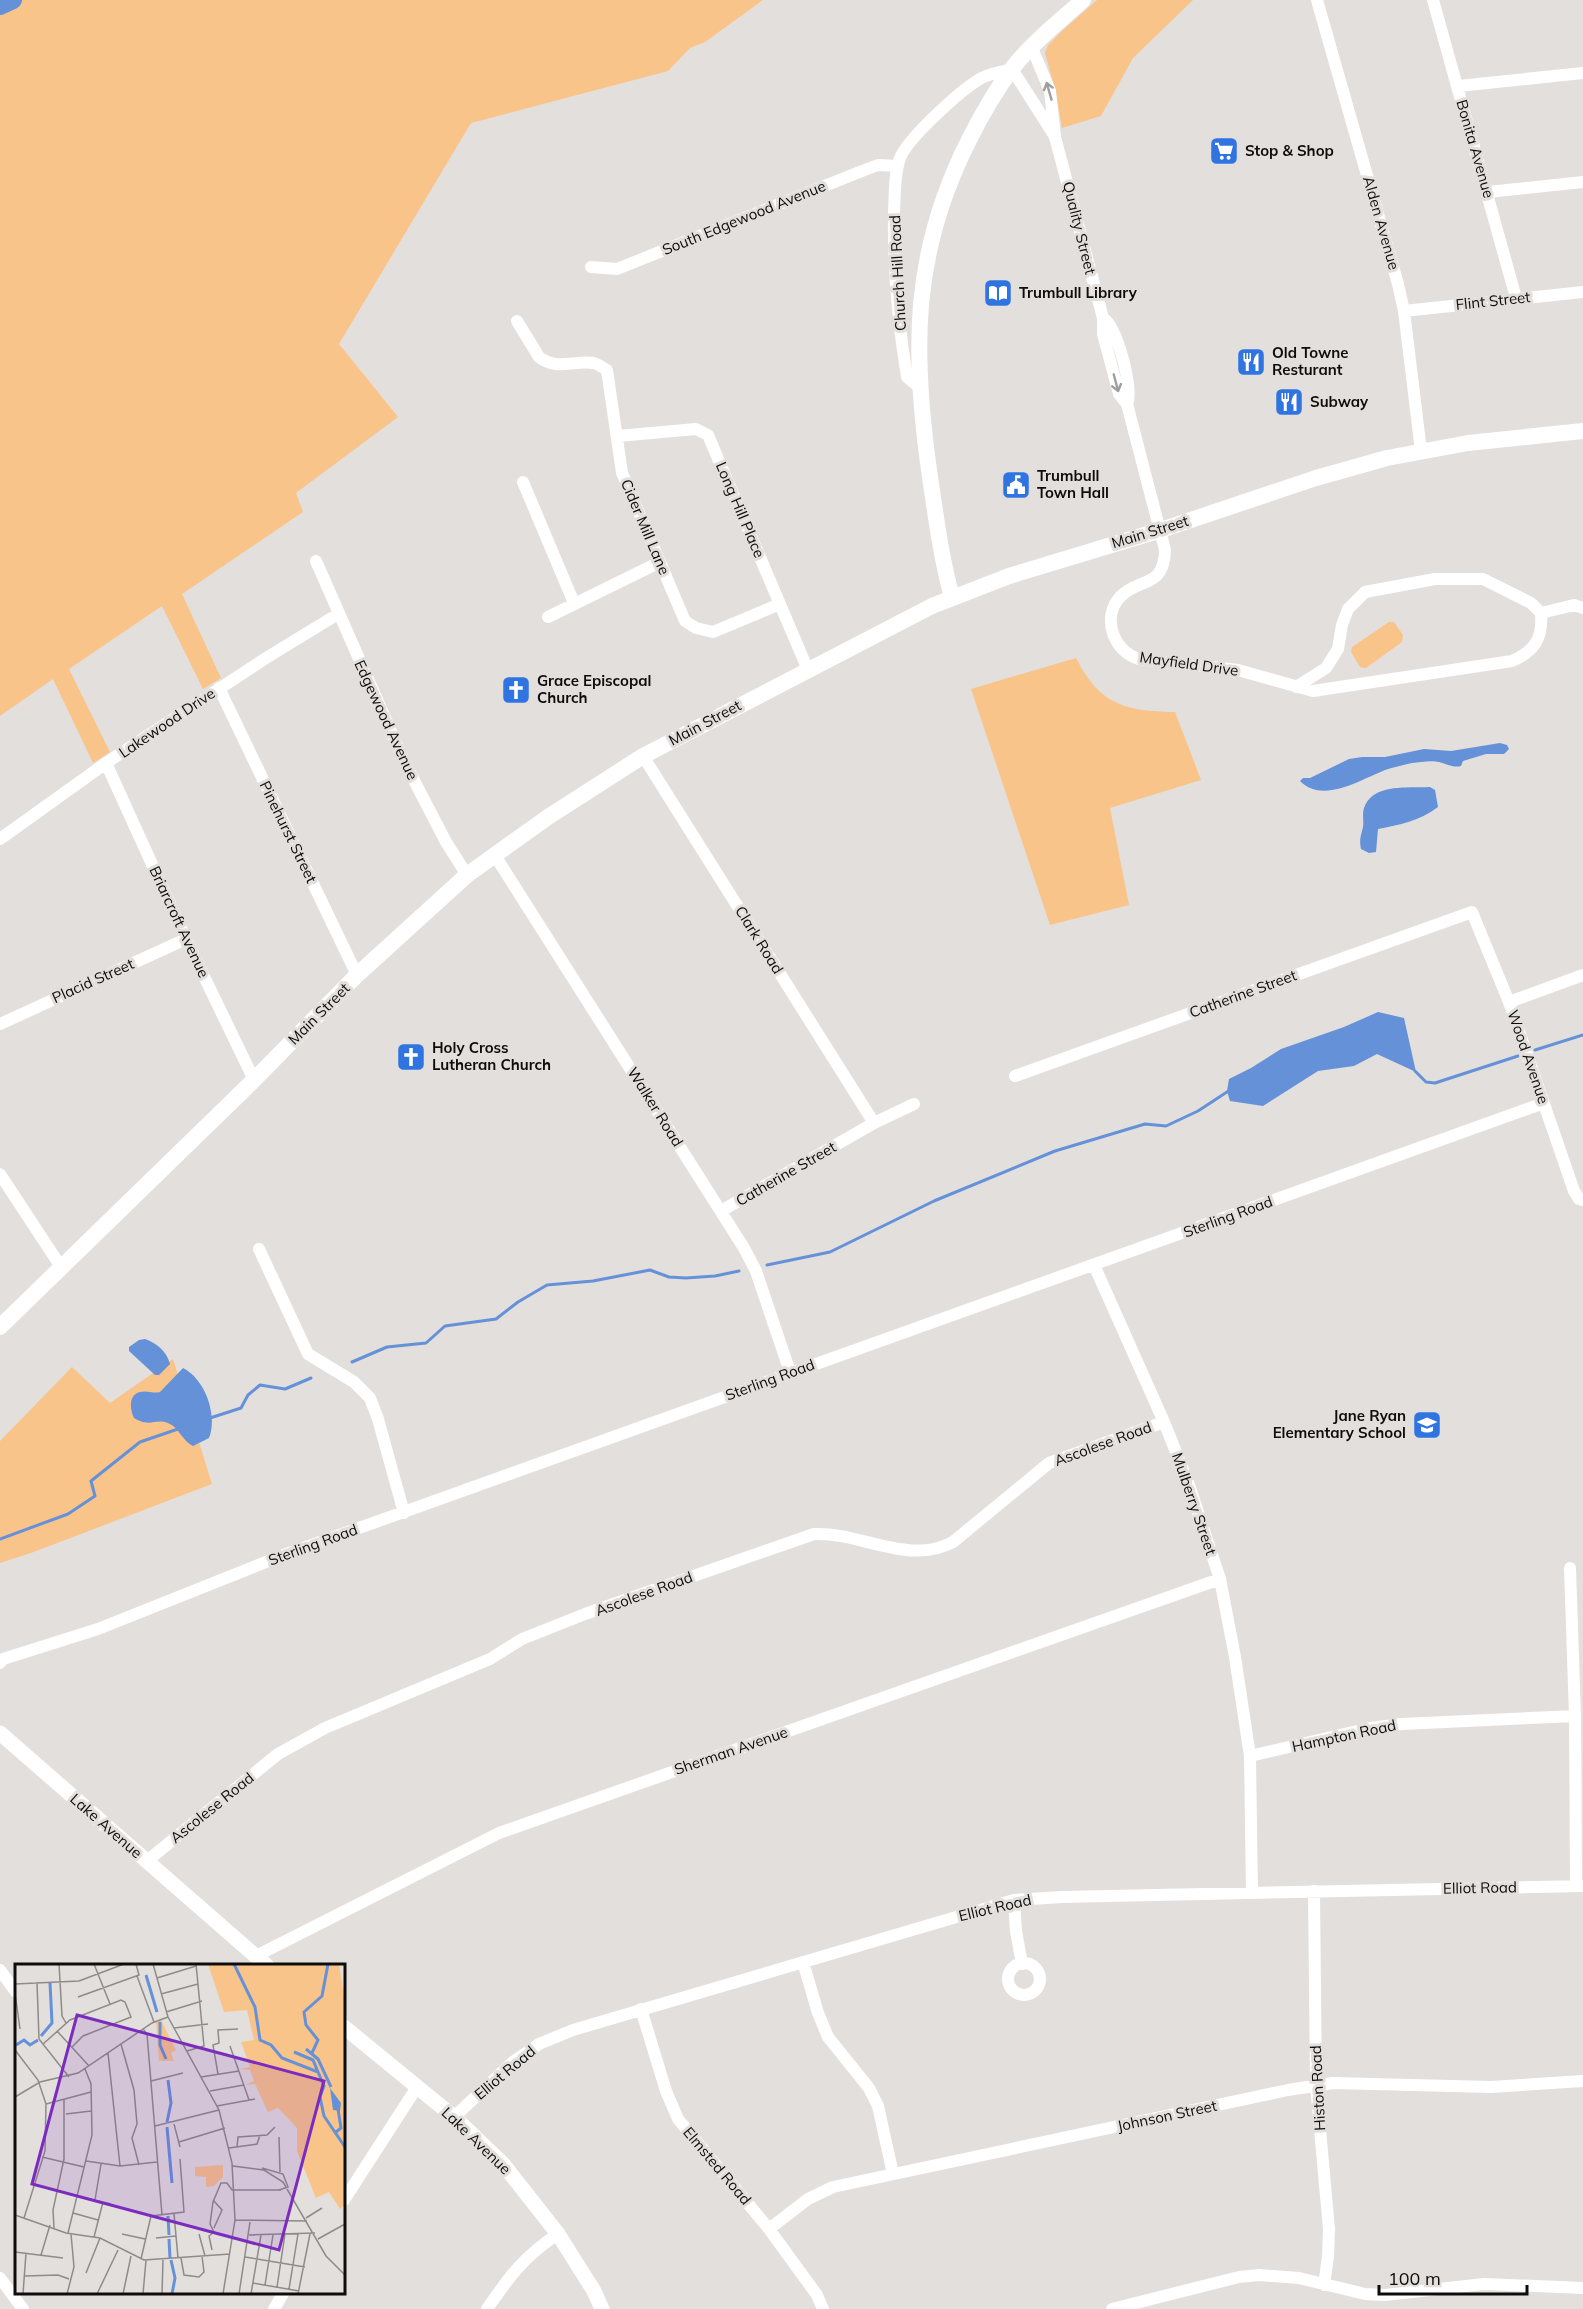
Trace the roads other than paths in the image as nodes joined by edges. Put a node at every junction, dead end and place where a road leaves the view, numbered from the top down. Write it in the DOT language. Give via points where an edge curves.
graph roads {
  1 [pos="1083,0"];
  2 [pos="1317,0"];
  3 [pos="1433,0"];
  4 [pos="1032,48"];
  5 [pos="1012,69"];
  6 [pos="1583,73"];
  7 [pos="1458,86"];
  8 [pos="1055,137"];
  9 [pos="898,166"];
  10 [pos="1583,182"];
  11 [pos="1488,192"];
  12 [pos="591,267"];
  13 [pos="1583,292"];
  14 [pos="1516,298"];
  15 [pos="1404,311"];
  16 [pos="517,321"];
  17 [pos="918,386"];
  18 [pos="1583,431"];
  19 [pos="618,436"];
  20 [pos="1421,451"];
  21 [pos="523,482"];
  22 [pos="1161,530"];
  23 [pos="316,561"];
  24 [pos="660,562"];
  25 [pos="952,597"];
  26 [pos="574,603"];
  27 [pos="780,604"];
  28 [pos="1583,608"];
  29 [pos="1541,613"];
  30 [pos="338,614"];
  31 [pos="548,617"];
  32 [pos="808,670"];
  33 [pos="1296,687"];
  34 [pos="219,688"];
  35 [pos="643,756"];
  36 [pos="106,763"];
  37 [pos="0,839"];
  38 [pos="494,854"];
  39 [pos="467,874"];
  40 [pos="1472,912"];
  41 [pos="186,939"];
  42 [pos="357,975"];
  43 [pos="1583,975"];
  44 [pos="1509,1002"];
  45 [pos="0,1023"];
  46 [pos="1015,1076"];
  47 [pos="254,1080"];
  48 [pos="1544,1103"];
  49 [pos="914,1104"];
  50 [pos="874,1123"];
  51 [pos="0,1174"];
  52 [pos="1583,1200"];
  53 [pos="721,1211"];
  54 [pos="260,1249"];
  55 [pos="1094,1265"];
  56 [pos="62,1267"];
  57 [pos="0,1327"];
  58 [pos="790,1372"];
  59 [pos="1164,1422"];
  60 [pos="404,1513"];
  61 [pos="1570,1568"];
  62 [pos="1220,1579"];
  63 [pos="1578,1650"];
  64 [pos="0,1663"];
  65 [pos="1575,1716"];
  66 [pos="0,1733"];
  67 [pos="1250,1756"];
  68 [pos="147,1861"];
  69 [pos="1580,1886"];
  70 [pos="1314,1891"];
  71 [pos="1252,1893"];
  72 [pos="1014,1900"];
  73 [pos="262,1961"];
  74 [pos="803,1962"];
  75 [pos="1022,1964"];
  76 [pos="0,1970"];
  77 [pos="15,1991"];
  78 [pos="641,2009"];
  79 [pos="345,2028"];
  80 [pos="1583,2081"];
  81 [pos="1316,2085"];
  82 [pos="417,2087"];
  83 [pos="454,2118"];
  84 [pos="893,2174"];
  85 [pos="345,2198"];
  86 [pos="769,2229"];
  87 [pos="558,2234"];
  88 [pos="0,2278"];
  89 [pos="1324,2285"];
  90 [pos="1583,2289"];
  91 [pos="283,2294"];
  92 [pos="23,2309"];
  93 [pos="274,2309"];
  94 [pos="487,2309"];
  95 [pos="602,2309"];
  96 [pos="823,2309"];
  97 [pos="1112,2309"];
  1 -- 4 [label="main road, Church Hill Road"];
  2 -- 15 [label="street, Alden Avenue"];
  3 -- 7 [label="street, Bonita Avenue"];
  4 -- 5 [label="main road, Church Hill Road"];
  8 -- 4 [label="street, Quality Street, one-way" via="1050,91"];
  5 -- 8 [label="street, Quality Street"];
  5 -- 9 [label="street, Church Hill Road" via="984,76 948,104 910,142"];
  5 -- 17 [label="main road, Church Hill Road" via="963,153 936,219 922,288"];
  6 -- 7 [label="street"];
  7 -- 11 [label="street, Bonita Avenue"];
  8 -- 22 [label="street, Quality Street" via="1103,318 1102,328 1115,358 1119,394 1127,404"];
  9 -- 12 [label="street, South Edgewood Avenue" via="878,165 617,269"];
  9 -- 17 [label="street, Church Hill Road" via="893,252 907,377"];
  10 -- 11 [label="street"];
  11 -- 14 [label="street, Bonita Avenue"];
  13 -- 14 [label="street, Flint Street"];
  14 -- 15 [label="street, Flint Street"];
  15 -- 20 [label="street, Alden Avenue"];
  16 -- 19 [label="street, Cider Mill Lane" via="544,361 552,365 595,363 607,370"];
  17 -- 25 [label="main road, Church Hill Road" via="934,507"];
  18 -- 20 [label="main road, Main Street"];
  19 -- 24 [label="street, Cider Mill Lane" via="622,473"];
  19 -- 27 [label="street, Long Hill Place" via="696,429 708,435"];
  20 -- 22 [label="main road, Main Street" via="1346,469"];
  21 -- 26 [label="street"];
  22 -- 25 [label="main road, Main Street"];
  22 -- 33 [label="street, Mayfield Drive" via="1166,549 1162,569 1120,597 1115,605 1113,636 1123,651 1139,658 1238,670"];
  23 -- 30 [label="street, Edgewood Avenue"];
  24 -- 26 [label="street"];
  24 -- 27 [label="street, Cider Mill Lane" via="685,621 696,628 713,632"];
  25 -- 32 [label="main road, Main Street"];
  26 -- 31 [label="street"];
  27 -- 32 [label="street, Long Hill Place"];
  28 -- 29 [label="street" via="1574,604"];
  29 -- 33 [label="street, Mayfield Drive" via="1542,625 1534,648 1512,661 1313,691"];
  29 -- 33 [label="street" via="1531,603 1483,579 1435,579 1365,592 1348,609 1338,649 1326,668"];
  30 -- 34 [label="street, Lakewood Drive"];
  30 -- 39 [label="street, Edgewood Avenue" via="422,798"];
  32 -- 35 [label="main road, Main Street"];
  34 -- 36 [label="street, Lakewood Drive"];
  34 -- 42 [label="street, Pinehurst Street"];
  35 -- 38 [label="main road, Main Street"];
  35 -- 50 [label="street, Clark Road"];
  36 -- 37 [label="street, Lakewood Drive"];
  36 -- 41 [label="street, Briarcroft Avenue"];
  38 -- 39 [label="main road, Main Street"];
  38 -- 53 [label="street, Walker Road"];
  39 -- 42 [label="main road, Main Street"];
  40 -- 44 [label="street, Wood Avenue"];
  40 -- 46 [label="street, Catherine Street"];
  41 -- 45 [label="street, Placid Street"];
  41 -- 47 [label="street, Briarcroft Avenue"];
  42 -- 47 [label="main road, Main Street"];
  43 -- 44 [label="street"];
  44 -- 48 [label="street, Wood Avenue"];
  47 -- 56 [label="main road, Main Street"];
  48 -- 52 [label="street, Wood Avenue" via="1574,1191"];
  48 -- 55 [label="street, Sterling Road"];
  49 -- 50 [label="street, Catherine Street"];
  50 -- 53 [label="street, Catherine Street"];
  51 -- 56 [label="street"];
  53 -- 58 [label="street, Walker Road" via="756,1271"];
  54 -- 60 [label="street" via="308,1354 354,1382 370,1398"];
  55 -- 58 [label="street, Sterling Road"];
  55 -- 59 [label="street, Mulberry Street"];
  56 -- 57 [label="main road, Main Street"];
  58 -- 60 [label="street, Sterling Road"];
  59 -- 62 [label="street, Mulberry Street"];
  59 -- 68 [label="street, Ascolese Road" via="1049,1464 942,1548 916,1551 814,1534 522,1639 490,1659 295,1744"];
  60 -- 64 [label="street, Sterling Road"];
  61 -- 63 [label="street"];
  62 -- 67 [label="street, Mulberry Street"];
  62 -- 73 [label="street, Sherman Avenue" via="499,1833"];
  63 -- 65 [label="street"];
  65 -- 67 [label="street, Hampton Road" via="1402,1724"];
  65 -- 69 [label="street"];
  66 -- 68 [label="street, Lake Avenue"];
  67 -- 71 [label="street"];
  68 -- 73 [label="street, Lake Avenue"];
  69 -- 70 [label="street, Elliot Road"];
  70 -- 71 [label="street, Elliot Road"];
  70 -- 81 [label="street, Histon Road"];
  71 -- 72 [label="street, Elliot Road"];
  72 -- 74 [label="street, Elliot Road"];
  72 -- 75 [label="street"];
  74 -- 78 [label="street, Elliot Road"];
  74 -- 84 [label="street" via="828,2037 878,2106"];
  76 -- 77 [label="street"];
  78 -- 83 [label="street, Elliot Road" via="539,2044 513,2062"];
  78 -- 86 [label="street, Elmsted Road" via="678,2119"];
  79 -- 82 [label="street, Lake Avenue"];
  80 -- 81 [label="street, Johnson Street" via="1491,2088"];
  81 -- 84 [label="street, Johnson Street"];
  81 -- 89 [label="street, Histon Road" via="1329,2229"];
  82 -- 83 [label="street, Lake Avenue"];
  82 -- 85 [label="street"];
  83 -- 87 [label="street, Lake Avenue" via="503,2164"];
  84 -- 86 [label="street, Johnson Street" via="833,2187 808,2199"];
  86 -- 96 [label="street, Elmsted Road"];
  87 -- 94 [label="street" via="512,2272"];
  87 -- 95 [label="street, Lake Avenue"];
  88 -- 92 [label="street"];
  89 -- 90 [label="street" via="1385,2295 1484,2284"];
  89 -- 97 [label="street" via="1276,2276 1239,2277"];
  91 -- 93 [label="street"];
}
